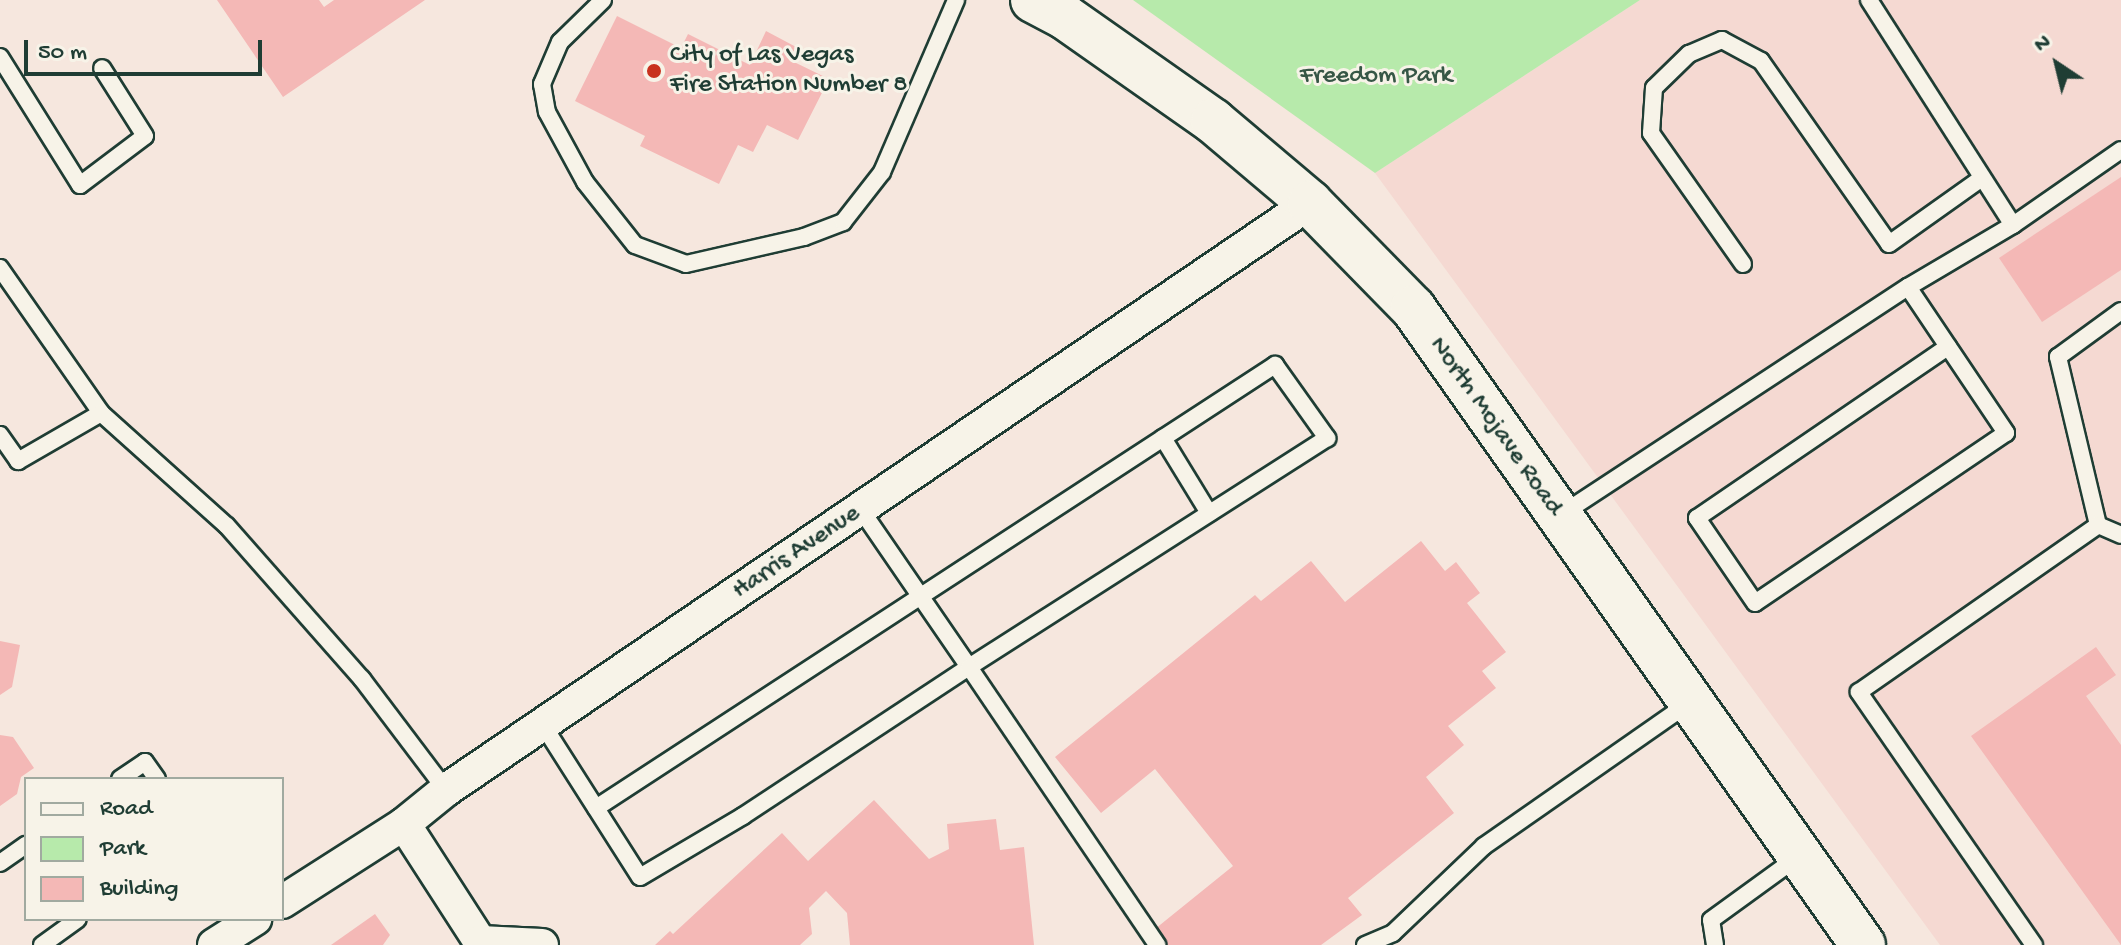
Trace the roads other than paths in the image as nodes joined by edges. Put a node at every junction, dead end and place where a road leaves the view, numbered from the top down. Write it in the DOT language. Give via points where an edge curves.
graph roads {
  1 [pos="603,0"];
  2 [pos="956,0"];
  3 [pos="1033,0"];
  4 [pos="1869,0"];
  5 [pos="0,57"];
  6 [pos="102,68"];
  7 [pos="2121,150"];
  8 [pos="1982,178"];
  9 [pos="1310,203"];
  10 [pos="2013,225"];
  11 [pos="1743,264"];
  12 [pos="0,268"];
  13 [pos="1908,287"];
  14 [pos="2121,311"];
  15 [pos="1948,347"];
  16 [pos="101,413"];
  17 [pos="0,435"];
  18 [pos="1163,438"];
  19 [pos="861,510"];
  20 [pos="1209,513"];
  21 [pos="1558,517"];
  22 [pos="2098,525"];
  23 [pos="2121,535"];
  24 [pos="922,598"];
  25 [pos="969,667"];
  26 [pos="1690,703"];
  27 [pos="543,725"];
  28 [pos="123,777"];
  29 [pos="156,777"];
  30 [pos="446,790"];
  31 [pos="596,808"];
  32 [pos="404,824"];
  33 [pos="24,846"];
  34 [pos="1799,855"];
  35 [pos="0,863"];
  36 [pos="284,901"];
  37 [pos="75,921"];
  38 [pos="252,921"];
  39 [pos="479,944"];
  40 [pos="42,945"];
  41 [pos="214,945"];
  42 [pos="542,945"];
  43 [pos="1157,945"];
  44 [pos="1365,945"];
  45 [pos="1715,945"];
  46 [pos="1863,945"];
  47 [pos="2034,945"];
  1 -- 2 [label="lane" via="560,42 542,84 547,112 585,182 635,245 686,264 804,237 843,222 882,172"];
  3 -- 9 [label="street, North Mojave Road" via="1213,121"];
  4 -- 8 [label="lane"];
  5 -- 6 [label="lane" via="80,185 145,136"];
  7 -- 10 [label="lane"];
  8 -- 10 [label="lane"];
  8 -- 11 [label="lane" via="1889,244 1761,61 1722,40 1689,54 1654,88 1651,133"];
  9 -- 19 [label="street, Harris Avenue"];
  9 -- 21 [label="street, North Mojave Road" via="1413,308"];
  10 -- 13 [label="lane"];
  12 -- 16 [label="lane"];
  13 -- 15 [label="lane"];
  13 -- 21 [label="lane"];
  14 -- 22 [label="lane" via="2058,357"];
  15 -- 15 [label="lane" via="2006,433 1755,603 1697,518"];
  16 -- 17 [label="lane" via="18,461"];
  16 -- 30 [label="lane" via="227,526 362,679"];
  18 -- 20 [label="lane"];
  18 -- 20 [label="lane" via="1275,365 1327,438"];
  18 -- 24 [label="lane"];
  19 -- 24 [label="lane"];
  19 -- 27 [label="street, Harris Avenue"];
  20 -- 25 [label="lane"];
  21 -- 26 [label="street, North Mojave Road"];
  22 -- 23 [label="lane"];
  22 -- 47 [label="lane" via="1859,692"];
  24 -- 25 [label="lane"];
  24 -- 31 [label="lane"];
  25 -- 31 [label="lane" via="640,877"];
  25 -- 43 [label="lane"];
  26 -- 34 [label="street, North Mojave Road"];
  26 -- 44 [label="lane" via="1484,846 1393,933"];
  27 -- 30 [label="street, Harris Avenue"];
  27 -- 31 [label="lane"];
  28 -- 29 [label="lane" via="145,762"];
  30 -- 32 [label="street, Harris Avenue"];
  32 -- 36 [label="street, Harris Avenue"];
  32 -- 39 [label="street"];
  33 -- 35 [label="lane"];
  34 -- 45 [label="lane" via="1711,920"];
  34 -- 46 [label="street, North Mojave Road"];
  37 -- 40 [label="lane"];
  38 -- 41 [label="street"];
  39 -- 42 [label="street"];
}
